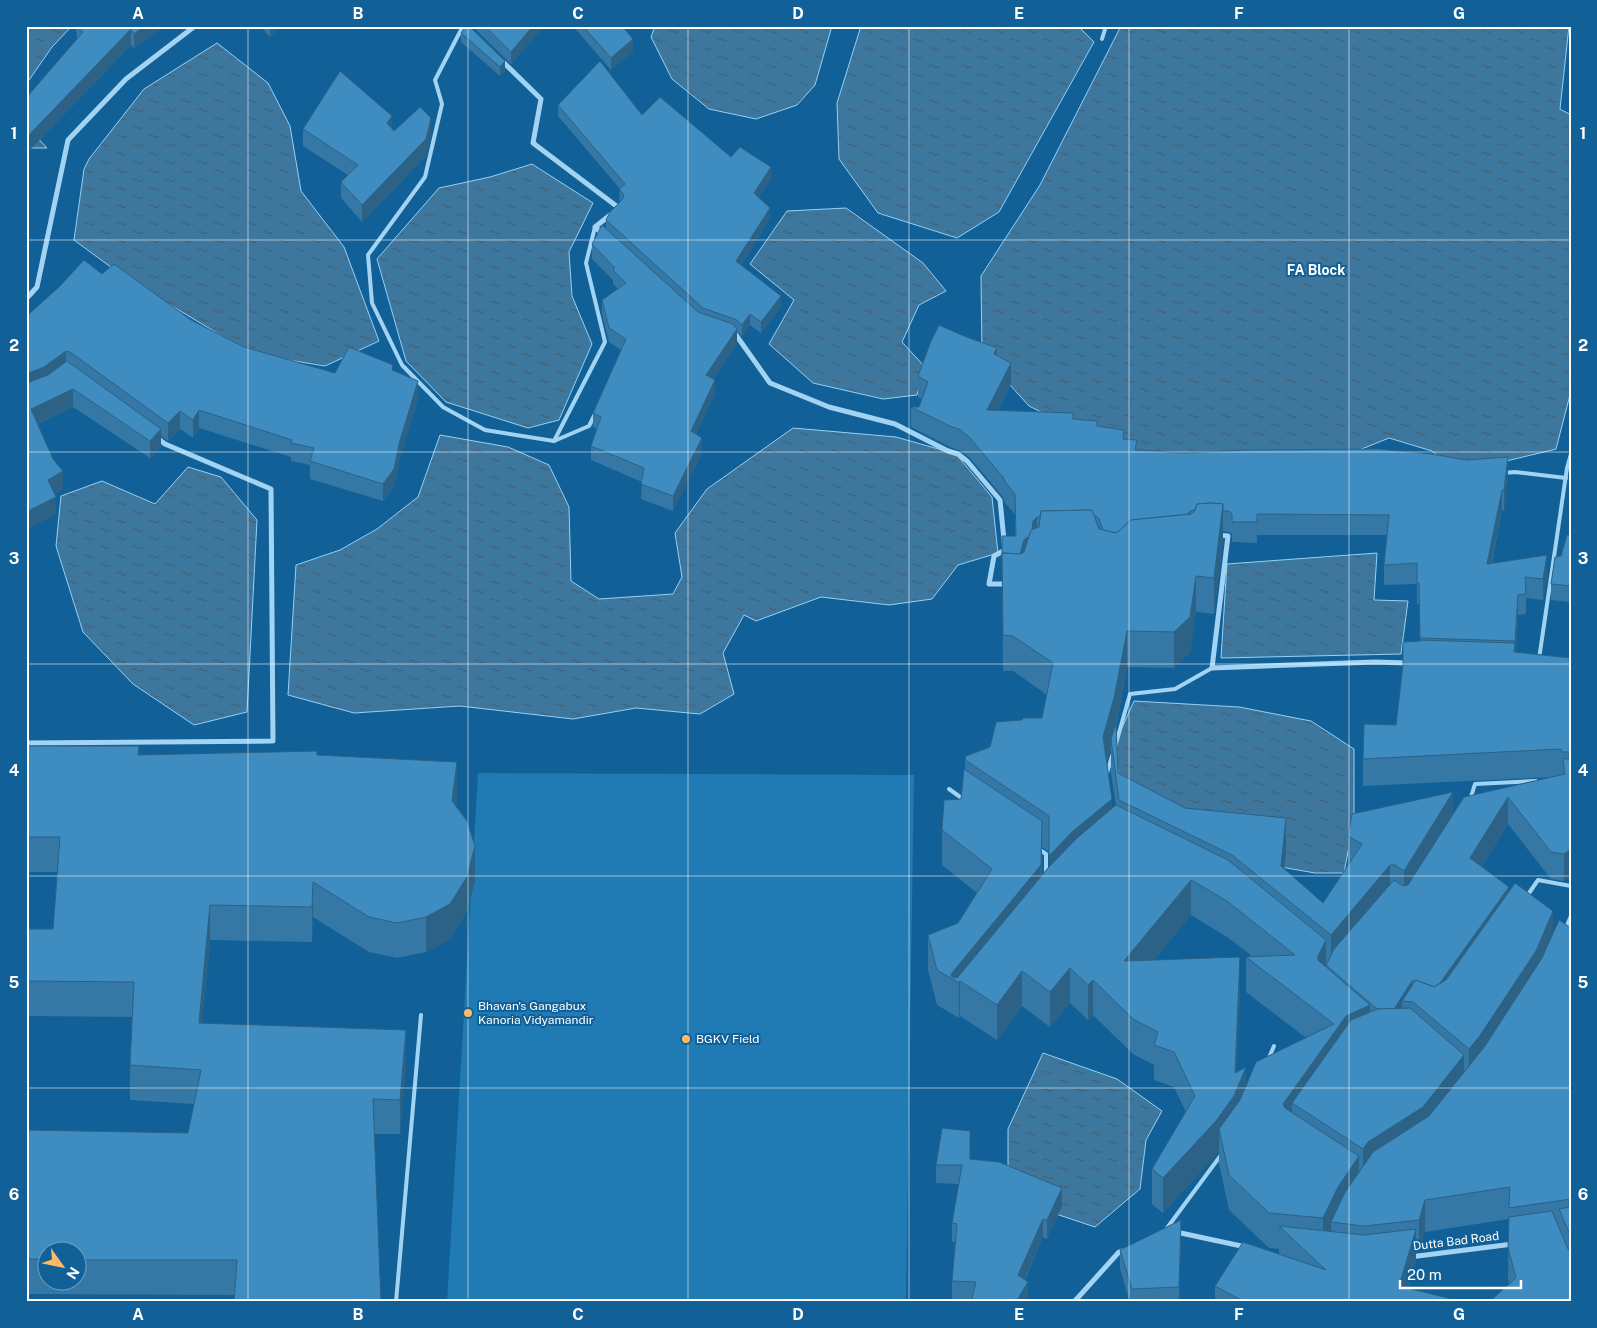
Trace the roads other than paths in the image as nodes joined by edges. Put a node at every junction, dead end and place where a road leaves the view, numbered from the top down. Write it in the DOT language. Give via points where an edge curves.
graph roads {
  1 [pos="195,26"];
  2 [pos="464,26"];
  3 [pos="1106,26"];
  4 [pos="472,33"];
  5 [pos="1102,39"];
  6 [pos="500,60"];
  7 [pos="595,227"];
  8 [pos="609,240"];
  9 [pos="26,299"];
  10 [pos="727,332"];
  11 [pos="596,411"];
  12 [pos="150,433"];
  13 [pos="554,442"];
  14 [pos="1571,454"];
  15 [pos="1569,469"];
  16 [pos="1495,474"];
  17 [pos="1566,478"];
  18 [pos="1210,534"];
  19 [pos="1013,584"];
  20 [pos="1412,663"];
  21 [pos="1212,668"];
  22 [pos="1537,668"];
  23 [pos="26,743"];
  24 [pos="1109,782"];
  25 [pos="1544,782"];
  26 [pos="949,789"];
  27 [pos="965,800"];
  28 [pos="1467,808"];
  29 [pos="1038,849"];
  30 [pos="1046,882"];
  31 [pos="1571,886"];
  32 [pos="1522,902"];
  33 [pos="1571,916"];
  34 [pos="1563,934"];
  35 [pos="420,1016"];
  36 [pos="1274,1046"];
  37 [pos="1266,1063"];
  38 [pos="1226,1148"];
  39 [pos="1166,1230"];
  40 [pos="1158,1233"];
  41 [pos="1516,1244"];
  42 [pos="1249,1248"];
  43 [pos="1127,1249"];
  44 [pos="1402,1258"];
  45 [pos="396,1302"];
  46 [pos="1074,1302"];
  1 -- 9 [label="street" via="126,80 68,140 37,288"];
  2 -- 4 [label="street"];
  2 -- 13 [label="lane" via="435,80 442,104 425,177 368,255 372,303 402,365 442,407 485,430"];
  3 -- 5 [label="lane"];
  6 -- 7 [label="street" via="541,99 533,143 619,208"];
  7 -- 8 [label="street"];
  7 -- 13 [label="lane" via="586,263 605,342"];
  10 -- 19 [label="street" via="736,335 770,383 829,408 895,424 958,454 966,461 1000,500 1005,550 994,556 989,584"];
  11 -- 13 [label="lane" via="589,426"];
  12 -- 23 [label="street" via="165,444 271,489 273,741"];
  14 -- 15 [label="lane"];
  15 -- 17 [label="lane"];
  16 -- 17 [label="lane" via="1515,472"];
  17 -- 22 [label="lane"];
  18 -- 21 [label="street" via="1228,536"];
  20 -- 21 [label="street"];
  21 -- 24 [label="lane" via="1175,689 1130,694 1107,773"];
  25 -- 28 [label="lane" via="1475,784"];
  26 -- 27 [label="lane"];
  29 -- 30 [label="lane" via="1046,854"];
  31 -- 32 [label="lane" via="1538,880"];
  33 -- 34 [label="lane"];
  35 -- 45 [label="lane"];
  36 -- 37 [label="lane"];
  38 -- 39 [label="lane"];
  39 -- 40 [label="street"];
  39 -- 42 [label="street"];
  41 -- 44 [label="street, Dutta Bad Road"];
  43 -- 46 [label="street" via="1119,1252"];
}
